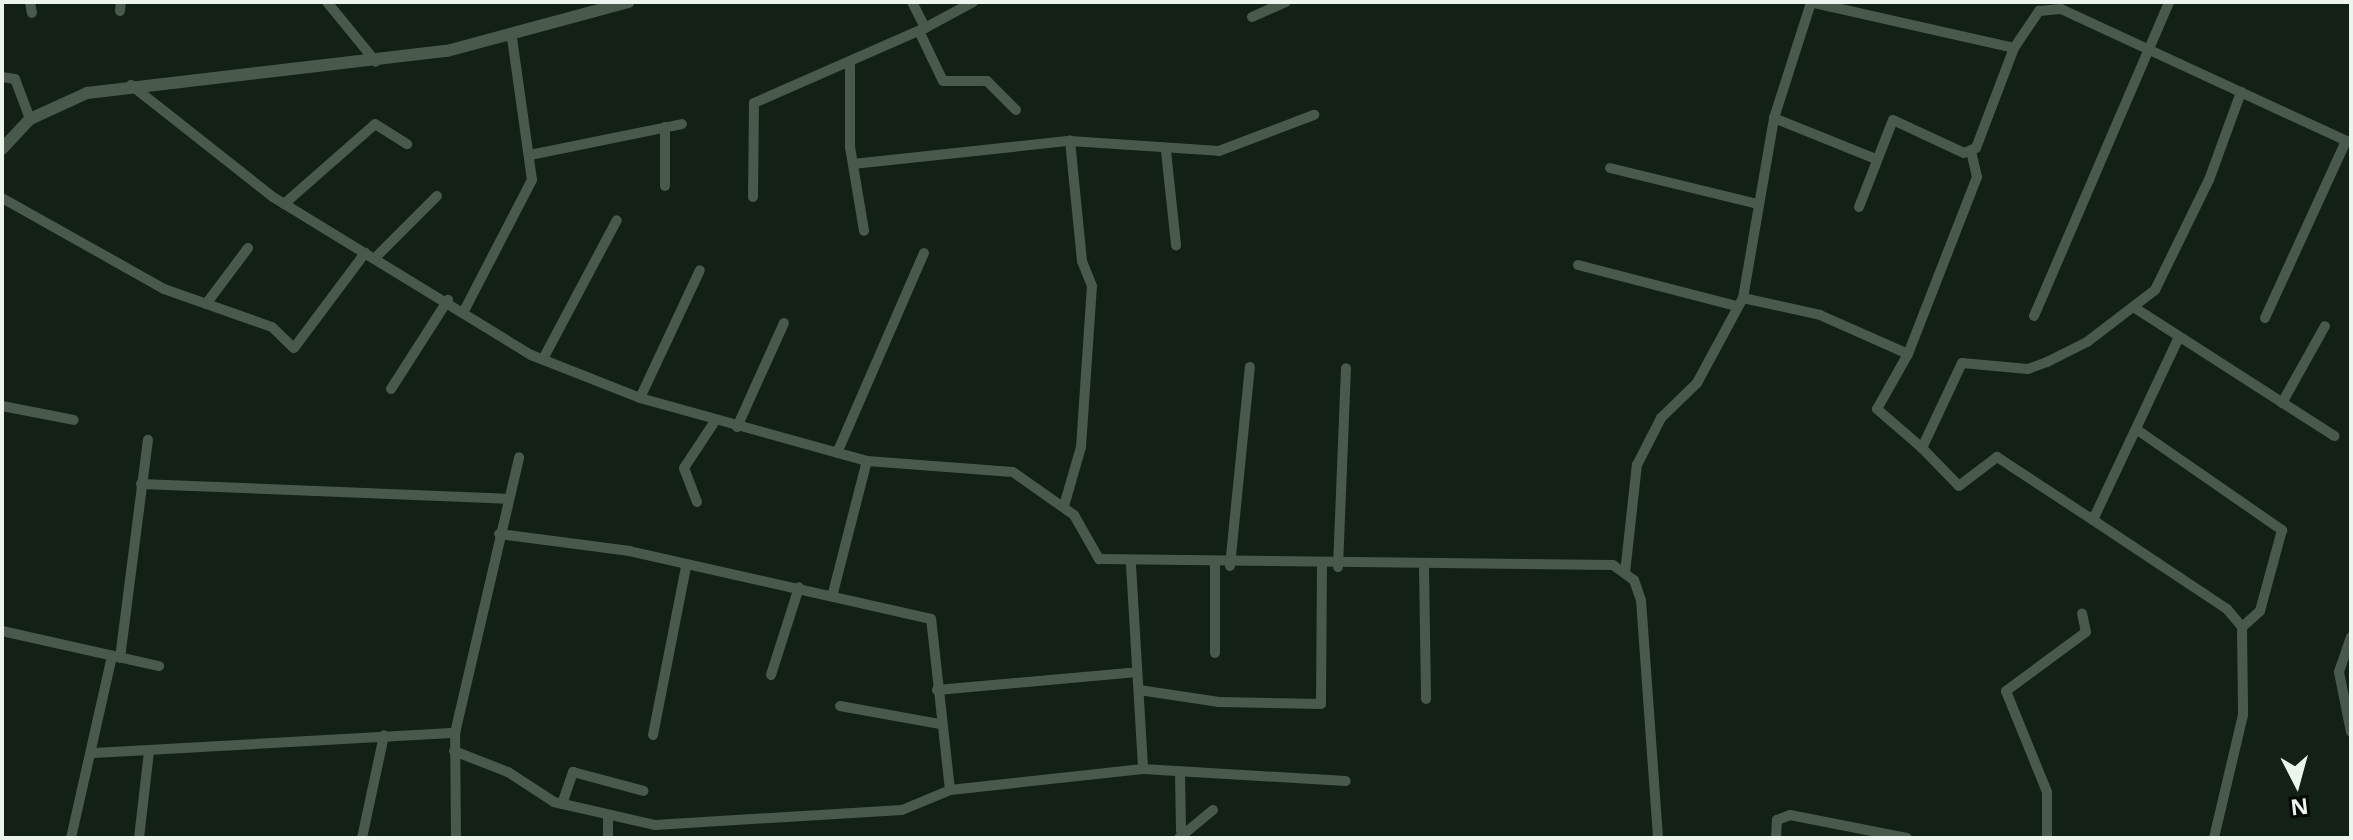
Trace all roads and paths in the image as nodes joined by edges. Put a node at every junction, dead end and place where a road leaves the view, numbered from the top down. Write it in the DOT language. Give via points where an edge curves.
graph roads {
  1 [pos="327,2"];
  2 [pos="628,2"];
  3 [pos="912,2"];
  4 [pos="973,2"];
  5 [pos="1286,2"];
  6 [pos="2169,2"];
  7 [pos="1810,3"];
  8 [pos="1252,17"];
  9 [pos="922,29"];
  10 [pos="512,37"];
  11 [pos="2148,47"];
  12 [pos="2014,48"];
  13 [pos="376,62"];
  14 [pos="850,66"];
  15 [pos="2,77"];
  16 [pos="130,84"];
  17 [pos="2241,92"];
  18 [pos="1016,110"];
  19 [pos="1314,115"];
  20 [pos="1774,118"];
  21 [pos="30,119"];
  22 [pos="682,124"];
  23 [pos="665,127"];
  24 [pos="1070,141"];
  25 [pos="2348,142"];
  26 [pos="407,144"];
  27 [pos="2,149"];
  28 [pos="1166,151"];
  29 [pos="1971,152"];
  30 [pos="530,155"];
  31 [pos="1876,159"];
  32 [pos="853,164"];
  33 [pos="1610,168"];
  34 [pos="665,186"];
  35 [pos="437,196"];
  36 [pos="753,197"];
  37 [pos="2,198"];
  38 [pos="284,204"];
  39 [pos="1758,204"];
  40 [pos="1859,207"];
  41 [pos="617,220"];
  42 [pos="864,231"];
  43 [pos="1176,245"];
  44 [pos="248,248"];
  45 [pos="924,253"];
  46 [pos="369,256"];
  47 [pos="1578,265"];
  48 [pos="700,270"];
  49 [pos="448,300"];
  50 [pos="1740,302"];
  51 [pos="206,304"];
  52 [pos="2135,308"];
  53 [pos="464,311"];
  54 [pos="2034,316"];
  55 [pos="2265,318"];
  56 [pos="784,323"];
  57 [pos="2325,326"];
  58 [pos="2179,337"];
  59 [pos="1908,354"];
  60 [pos="543,359"];
  61 [pos="1250,367"];
  62 [pos="1346,368"];
  63 [pos="391,389"];
  64 [pos="640,398"];
  65 [pos="2282,403"];
  66 [pos="2,406"];
  67 [pos="74,420"];
  68 [pos="715,421"];
  69 [pos="737,427"];
  70 [pos="2136,429"];
  71 [pos="2334,436"];
  72 [pos="148,440"];
  73 [pos="1922,448"];
  74 [pos="837,453"];
  75 [pos="519,457"];
  76 [pos="867,461"];
  77 [pos="141,484"];
  78 [pos="507,499"];
  79 [pos="697,502"];
  80 [pos="1064,506"];
  81 [pos="2093,520"];
  82 [pos="499,534"];
  83 [pos="1131,565"];
  84 [pos="1215,566"];
  85 [pos="1230,566"];
  86 [pos="686,567"];
  87 [pos="1322,567"];
  88 [pos="1338,567"];
  89 [pos="1424,568"];
  90 [pos="1625,573"];
  91 [pos="799,587"];
  92 [pos="833,593"];
  93 [pos="2082,613"];
  94 [pos="2242,627"];
  95 [pos="2,631"];
  96 [pos="2351,637"];
  97 [pos="1215,653"];
  98 [pos="116,657"];
  99 [pos="159,666"];
  100 [pos="1137,672"];
  101 [pos="771,675"];
  102 [pos="937,690"];
  103 [pos="1139,690"];
  104 [pos="1426,699"];
  105 [pos="840,706"];
  106 [pos="940,724"];
  107 [pos="2351,732"];
  108 [pos="455,733"];
  109 [pos="384,735"];
  110 [pos="653,735"];
  111 [pos="454,751"];
  112 [pos="149,752"];
  113 [pos="94,753"];
  114 [pos="1143,769"];
  115 [pos="1180,773"];
  116 [pos="1346,781"];
  117 [pos="950,790"];
  118 [pos="644,791"];
  119 [pos="562,804"];
  120 [pos="1213,810"];
  121 [pos="608,816"];
  122 [pos="1180,835"];
  123 [pos="71,838"];
  124 [pos="139,838"];
  125 [pos="362,838"];
  126 [pos="456,838"];
  127 [pos="608,838"];
  128 [pos="1658,838"];
  129 [pos="1776,838"];
  130 [pos="1907,838"];
  131 [pos="2047,838"];
  132 [pos="2214,838"];
  1 -- 13 [label="street"];
  2 -- 10 [label="street"];
  3 -- 9 [label="street"];
  4 -- 9 [label="street"];
  5 -- 8 [label="street"];
  6 -- 11 [label="street"];
  7 -- 12 [label="street"];
  7 -- 20 [label="street"];
  9 -- 14 [label="street"];
  9 -- 18 [label="street" via="943,81 987,81"];
  10 -- 13 [label="street"];
  10 -- 30 [label="street"];
  11 -- 12 [label="street" via="2049,7"];
  11 -- 17 [label="street"];
  11 -- 54 [label="street"];
  12 -- 29 [label="street"];
  13 -- 16 [label="street"];
  14 -- 32 [label="street"];
  14 -- 36 [label="street" via="754,103"];
  15 -- 21 [label="street" via="15,79"];
  16 -- 21 [label="street" via="87,93"];
  16 -- 38 [label="street"];
  17 -- 25 [label="street"];
  17 -- 52 [label="street" via="2175,258"];
  19 -- 28 [label="street" via="1219,151"];
  20 -- 31 [label="street"];
  20 -- 39 [label="street"];
  21 -- 27 [label="street"];
  22 -- 23 [label="street"];
  23 -- 30 [label="street"];
  23 -- 34 [label="street"];
  24 -- 28 [label="street"];
  24 -- 32 [label="street"];
  24 -- 80 [label="street" via="1082,261 1092,286 1081,447"];
  25 -- 55 [label="street"];
  26 -- 38 [label="street" via="375,124"];
  28 -- 43 [label="street"];
  29 -- 31 [label="street" via="1893,120"];
  29 -- 59 [label="street" via="1977,177"];
  30 -- 53 [label="street" via="530,188"];
  31 -- 40 [label="street"];
  32 -- 42 [label="street"];
  33 -- 39 [label="street"];
  35 -- 46 [label="street"];
  37 -- 51 [label="street"];
  38 -- 46 [label="street"];
  39 -- 50 [label="street"];
  41 -- 60 [label="street"];
  44 -- 51 [label="street"];
  45 -- 74 [label="street"];
  46 -- 49 [label="street"];
  46 -- 51 [label="street" via="294,348 272,327"];
  47 -- 50 [label="street"];
  48 -- 64 [label="street"];
  49 -- 53 [label="street"];
  49 -- 63 [label="street"];
  50 -- 59 [label="street" via="1820,315"];
  50 -- 90 [label="street" via="1697,383 1661,418 1637,465"];
  52 -- 58 [label="street"];
  52 -- 73 [label="street" via="2087,342 2028,369 1962,363"];
  53 -- 60 [label="street"];
  56 -- 69 [label="street"];
  57 -- 65 [label="street"];
  58 -- 65 [label="street"];
  58 -- 70 [label="street"];
  59 -- 73 [label="street" via="1877,409"];
  60 -- 64 [label="street"];
  61 -- 85 [label="street"];
  62 -- 88 [label="street"];
  64 -- 68 [label="street"];
  65 -- 71 [label="street"];
  66 -- 67 [label="street"];
  68 -- 69 [label="street"];
  68 -- 79 [label="street" via="684,468"];
  69 -- 74 [label="street"];
  70 -- 81 [label="street"];
  70 -- 94 [label="street" via="2282,530 2260,611"];
  72 -- 77 [label="street"];
  73 -- 81 [label="street" via="1959,486 1997,457"];
  74 -- 76 [label="street"];
  75 -- 78 [label="street"];
  76 -- 80 [label="street" via="1013,472"];
  76 -- 92 [label="street"];
  77 -- 78 [label="street"];
  77 -- 98 [label="street"];
  78 -- 82 [label="street"];
  80 -- 83 [label="street" via="1099,559"];
  81 -- 94 [label="street" via="2227,609"];
  82 -- 86 [label="street" via="630,551"];
  82 -- 108 [label="street"];
  83 -- 84 [label="street"];
  83 -- 100 [label="street"];
  84 -- 85 [label="street"];
  84 -- 97 [label="street"];
  85 -- 87 [label="street"];
  86 -- 91 [label="street"];
  86 -- 110 [label="street"];
  87 -- 88 [label="street"];
  87 -- 103 [label="street" via="1321,704 1219,702"];
  88 -- 89 [label="street"];
  89 -- 90 [label="street" via="1613,565"];
  89 -- 104 [label="street"];
  90 -- 128 [label="street" via="1641,600"];
  91 -- 92 [label="street"];
  91 -- 101 [label="street"];
  92 -- 102 [label="street" via="936,624"];
  93 -- 131 [label="street" via="2086,632 2006,691 2047,792"];
  94 -- 132 [label="street" via="2243,715"];
  95 -- 98 [label="street"];
  96 -- 107 [label="street" via="2339,672"];
  98 -- 99 [label="street"];
  98 -- 113 [label="street"];
  100 -- 102 [label="street"];
  100 -- 103 [label="street"];
  102 -- 106 [label="street"];
  103 -- 114 [label="street"];
  105 -- 106 [label="street"];
  106 -- 117 [label="street"];
  108 -- 109 [label="street"];
  108 -- 111 [label="street"];
  109 -- 112 [label="street"];
  109 -- 125 [label="street"];
  111 -- 119 [label="street"];
  111 -- 126 [label="street"];
  112 -- 113 [label="street"];
  112 -- 124 [label="street"];
  113 -- 123 [label="street"];
  114 -- 115 [label="street"];
  114 -- 117 [label="street"];
  115 -- 116 [label="street"];
  115 -- 122 [label="street"];
  117 -- 121 [label="street" via="902,810 655,825"];
  118 -- 119 [label="street" via="573,772"];
  119 -- 121 [label="street"];
  120 -- 122 [label="street"];
  121 -- 127 [label="street"];
  129 -- 130 [label="street" via="1777,820 1790,815"];
}
